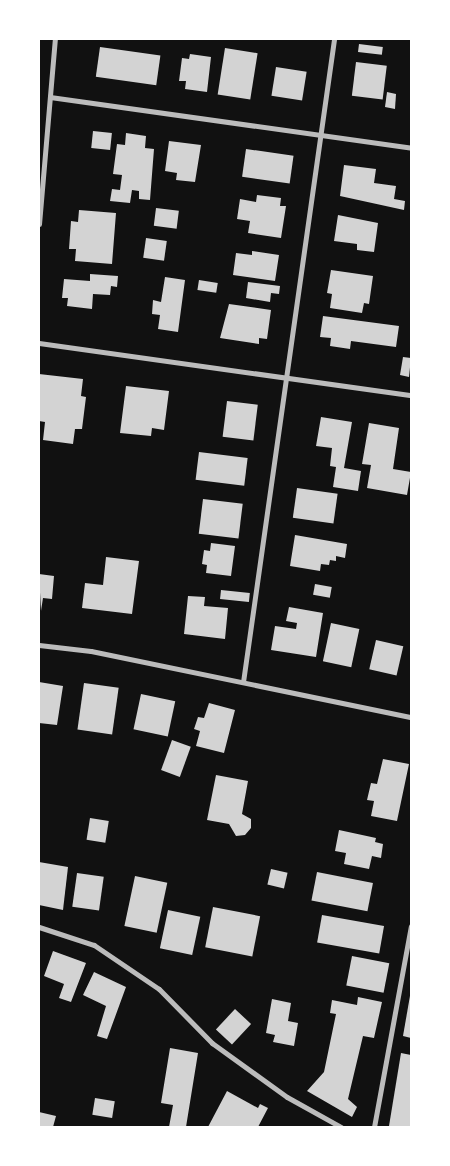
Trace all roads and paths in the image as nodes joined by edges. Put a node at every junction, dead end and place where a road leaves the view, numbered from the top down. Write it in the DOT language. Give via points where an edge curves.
graph roads {
  1 [pos="55,39"];
  2 [pos="334,39"];
  3 [pos="50,97"];
  4 [pos="320,135"];
  5 [pos="411,148"];
  6 [pos="39,224"];
  7 [pos="39,343"];
  8 [pos="286,377"];
  9 [pos="411,396"];
  10 [pos="39,646"];
  11 [pos="243,682"];
  12 [pos="411,717"];
  13 [pos="411,926"];
  14 [pos="39,928"];
  15 [pos="341,1127"];
  16 [pos="374,1127"];
  1 -- 3 [label="street"];
  2 -- 4 [label="street"];
  3 -- 4 [label="street"];
  3 -- 6 [label="street"];
  4 -- 5 [label="street"];
  4 -- 8 [label="street"];
  7 -- 8 [label="street"];
  8 -- 9 [label="street"];
  8 -- 11 [label="street"];
  10 -- 11 [label="street" via="91,651"];
  11 -- 12 [label="street"];
  13 -- 16 [label="street"];
  14 -- 15 [label="street" via="102,951 159,989 212,1043 287,1096"];
}
